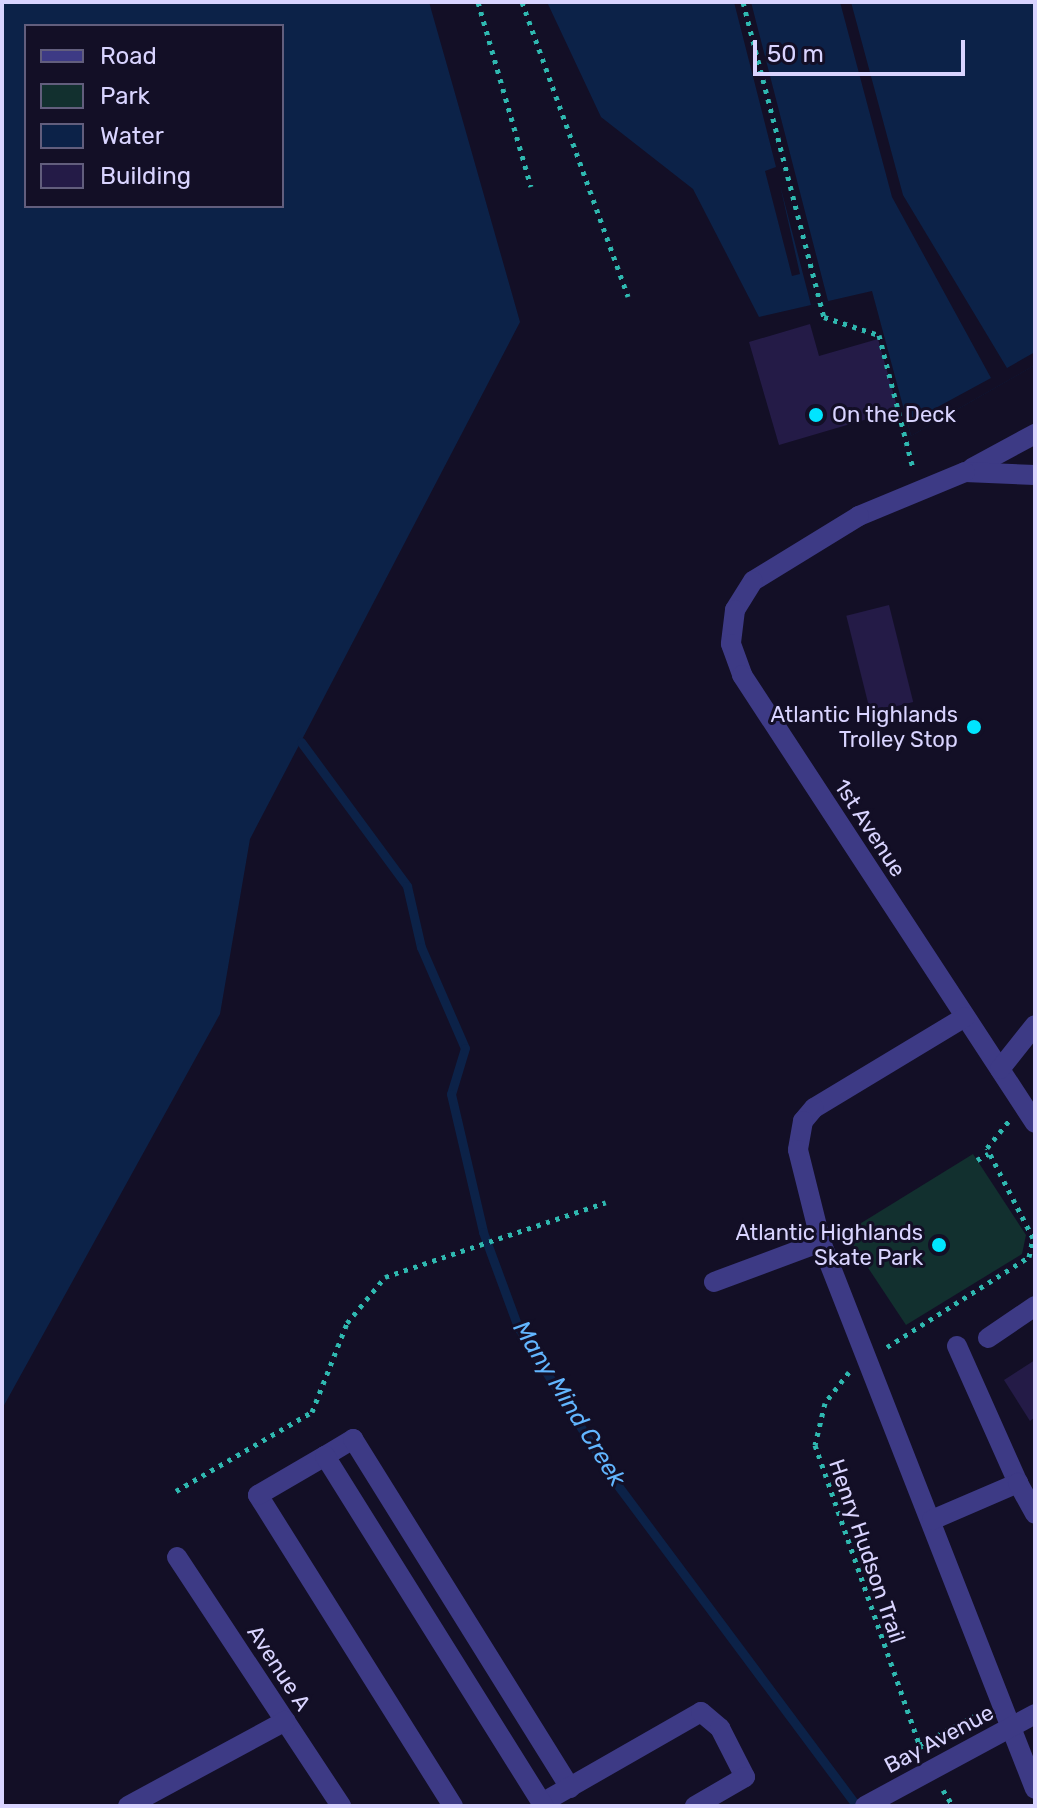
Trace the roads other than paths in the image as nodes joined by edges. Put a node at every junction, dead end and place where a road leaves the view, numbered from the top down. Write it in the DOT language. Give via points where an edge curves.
graph roads {
  1 [pos="1035,434"];
  2 [pos="965,472"];
  3 [pos="1035,475"];
  4 [pos="965,1017"];
  5 [pos="1035,1025"];
  6 [pos="1000,1069"];
  7 [pos="1031,1116"];
  8 [pos="821,1242"];
  9 [pos="714,1282"];
  10 [pos="1035,1306"];
  11 [pos="988,1338"];
  12 [pos="957,1346"];
  13 [pos="325,1456"];
  14 [pos="1018,1483"];
  15 [pos="1035,1514"];
  16 [pos="932,1520"];
  17 [pos="177,1557"];
  18 [pos="1035,1714"];
  19 [pos="285,1721"];
  20 [pos="1011,1727"];
  21 [pos="570,1788"];
  22 [pos="1035,1789"];
  23 [pos="869,1804"];
  24 [pos="543,1805"];
  25 [pos="128,1806"];
  26 [pos="341,1806"];
  27 [pos="453,1806"];
  28 [pos="695,1806"];
  1 -- 2 [label="street"];
  2 -- 3 [label="street"];
  2 -- 4 [label="street, 1st Avenue" via="914,490 753,581 735,610 731,644 742,675"];
  4 -- 6 [label="street, 1st Avenue"];
  4 -- 8 [label="street" via="803,1121 798,1150"];
  5 -- 6 [label="street"];
  6 -- 7 [label="street, 1st Avenue"];
  8 -- 9 [label="street"];
  8 -- 16 [label="street"];
  10 -- 11 [label="street"];
  12 -- 14 [label="street"];
  13 -- 21 [label="street" via="353,1439"];
  13 -- 24 [label="street"];
  13 -- 27 [label="street" via="258,1495"];
  14 -- 15 [label="street"];
  14 -- 16 [label="street"];
  16 -- 20 [label="street"];
  17 -- 19 [label="street, Avenue A"];
  18 -- 20 [label="street, Bay Avenue"];
  19 -- 25 [label="street"];
  19 -- 26 [label="street, Avenue A"];
  20 -- 22 [label="street"];
  20 -- 23 [label="street, Bay Avenue"];
  21 -- 24 [label="street"];
  21 -- 28 [label="street" via="701,1712 720,1728 745,1777"];
}
